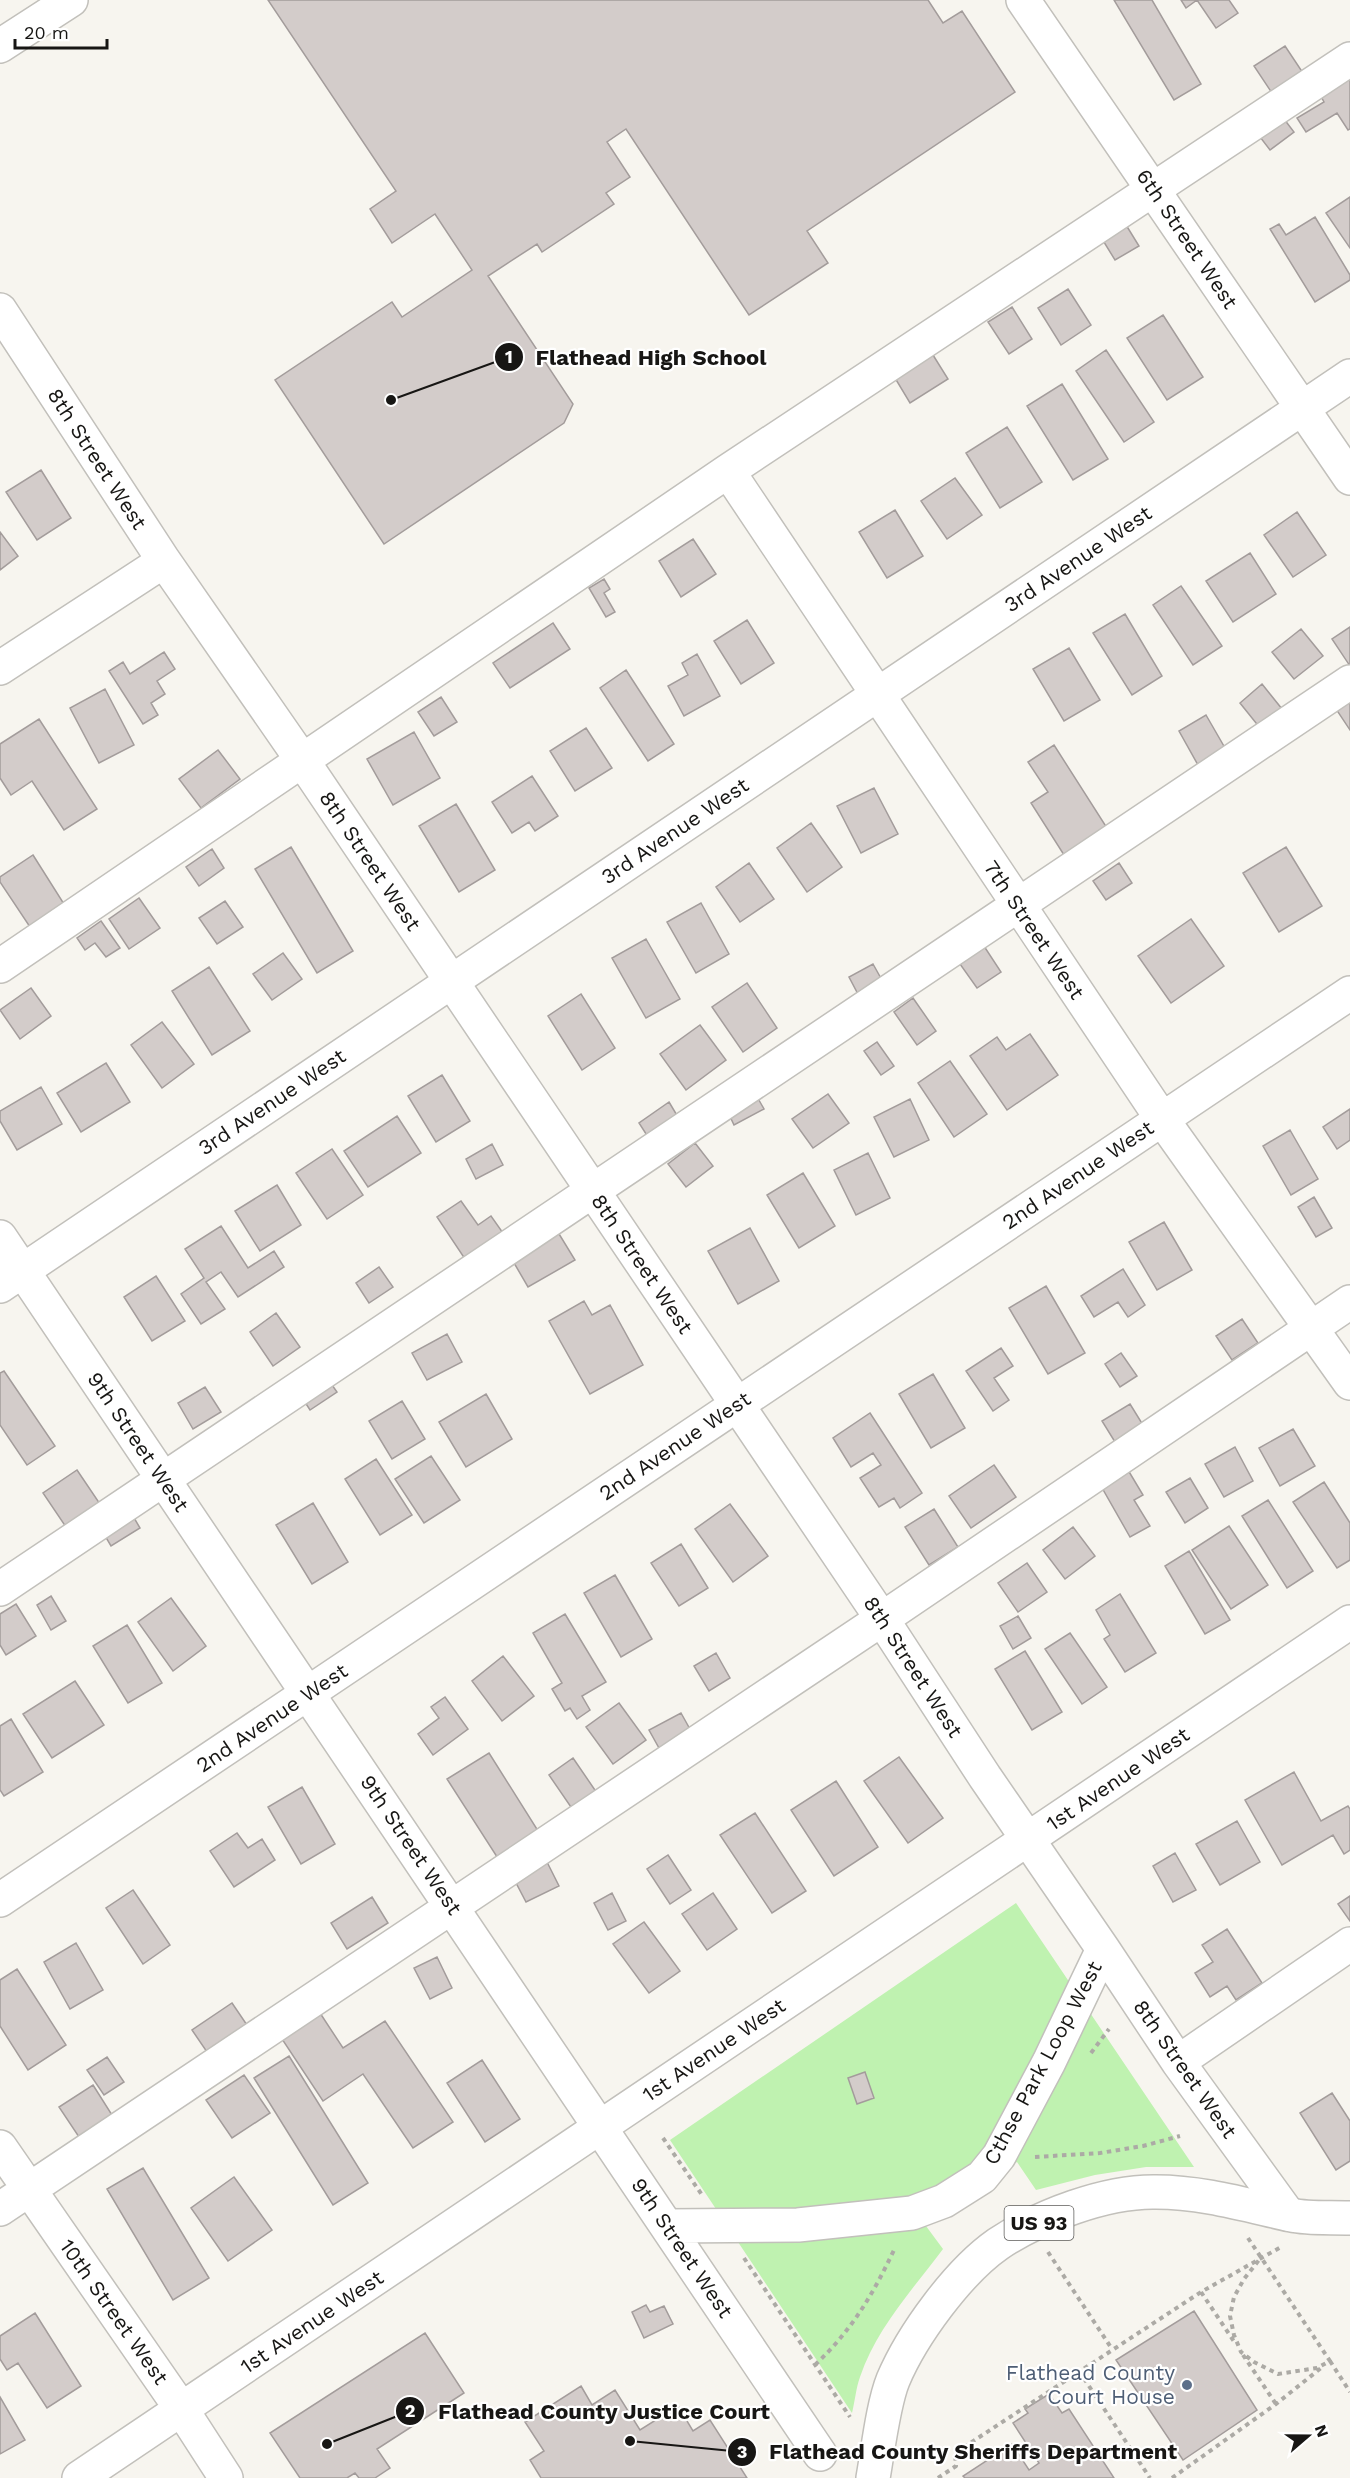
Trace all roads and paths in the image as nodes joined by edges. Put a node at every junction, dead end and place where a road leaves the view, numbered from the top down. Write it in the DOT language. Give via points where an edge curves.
graph roads {
  1 [pos="71,0"];
  2 [pos="1023,0"];
  3 [pos="0,46"];
  4 [pos="1350,59"];
  5 [pos="1154,189"];
  6 [pos="6,332"];
  7 [pos="1350,376"];
  8 [pos="1301,409"];
  9 [pos="728,471"];
  10 [pos="1350,478"];
  11 [pos="164,561"];
  12 [pos="0,668"];
  13 [pos="1350,682"];
  14 [pos="877,694"];
  15 [pos="302,760"];
  16 [pos="1017,906"];
  17 [pos="0,966"];
  18 [pos="451,982"];
  19 [pos="1350,993"];
  20 [pos="1162,1119"];
  21 [pos="592,1190"];
  22 [pos="0,1237"];
  23 [pos="11,1278"];
  24 [pos="1350,1302"];
  25 [pos="1312,1328"];
  26 [pos="1350,1383"];
  27 [pos="737,1405"];
  28 [pos="164,1480"];
  29 [pos="0,1589"];
  30 [pos="882,1619"];
  31 [pos="1350,1622"];
  32 [pos="308,1693"];
  33 [pos="1027,1839"];
  34 [pos="0,1900"];
  35 [pos="452,1905"];
  36 [pos="1350,1944"];
  37 [pos="1103,1949"];
  38 [pos="1178,2062"];
  39 [pos="600,2127"];
  40 [pos="1180,2136"];
  41 [pos="0,2147"];
  42 [pos="1038,2156"];
  43 [pos="29,2190"];
  44 [pos="0,2210"];
  45 [pos="1350,2218"];
  46 [pos="667,2226"];
  47 [pos="1288,2229"];
  48 [pos="1242,2230"];
  49 [pos="897,2244"];
  50 [pos="1047,2250"];
  51 [pos="743,2257"];
  52 [pos="1261,2258"];
  53 [pos="1201,2292"];
  54 [pos="1112,2349"];
  55 [pos="1241,2352"];
  56 [pos="1330,2361"];
  57 [pos="816,2365"];
  58 [pos="1079,2371"];
  59 [pos="1350,2392"];
  60 [pos="1276,2404"];
  61 [pos="182,2410"];
  62 [pos="854,2422"];
  63 [pos="820,2454"];
  64 [pos="79,2478"];
  65 [pos="226,2478"];
  66 [pos="873,2478"];
  67 [pos="938,2478"];
  68 [pos="1150,2478"];
  69 [pos="1173,2478"];
  1 -- 3 [label="street"];
  2 -- 5 [label="street, 6th Street West"];
  4 -- 5 [label="street"];
  5 -- 8 [label="street, 6th Street West"];
  5 -- 9 [label="street"];
  6 -- 11 [label="street, 8th Street West"];
  7 -- 8 [label="street, 3rd Avenue West"];
  8 -- 10 [label="street, 6th Street West"];
  8 -- 14 [label="street, 3rd Avenue West"];
  9 -- 14 [label="street, 7th Street West"];
  9 -- 15 [label="street"];
  11 -- 12 [label="street"];
  11 -- 15 [label="street, 8th Street West"];
  13 -- 16 [label="street"];
  14 -- 16 [label="street, 7th Street West"];
  14 -- 18 [label="street, 3rd Avenue West"];
  15 -- 17 [label="street"];
  15 -- 18 [label="street, 8th Street West"];
  16 -- 20 [label="street, 7th Street West"];
  16 -- 21 [label="street"];
  18 -- 21 [label="street, 8th Street West"];
  18 -- 23 [label="street, 3rd Avenue West"];
  19 -- 20 [label="street, 2nd Avenue West"];
  20 -- 25 [label="street, 7th Street West"];
  20 -- 27 [label="street, 2nd Avenue West"];
  21 -- 27 [label="street, 8th Street West"];
  21 -- 28 [label="street"];
  22 -- 23 [label="street, 9th Street West"];
  23 -- 28 [label="street, 9th Street West"];
  24 -- 25 [label="street"];
  25 -- 26 [label="street, 7th Street West"];
  25 -- 30 [label="street"];
  27 -- 30 [label="street, 8th Street West"];
  27 -- 32 [label="street, 2nd Avenue West"];
  28 -- 29 [label="street"];
  28 -- 32 [label="street, 9th Street West"];
  30 -- 33 [label="street, 8th Street West"];
  30 -- 35 [label="street"];
  31 -- 33 [label="street, 1st Avenue West"];
  32 -- 34 [label="street, 2nd Avenue West"];
  32 -- 35 [label="street, 9th Street West"];
  33 -- 37 [label="street, 8th Street West"];
  33 -- 39 [label="street, 1st Avenue West"];
  35 -- 39 [label="street, 9th Street West"];
  35 -- 43 [label="street"];
  36 -- 38 [label="street"];
  37 -- 38 [label="street, 8th Street West"];
  37 -- 46 [label="street, Cthse Park Loop West" via="999,2156 982,2177 944,2201 912,2213 798,2224"];
  38 -- 47 [label="street, 8th Street West"];
  39 -- 46 [label="street, 9th Street West"];
  39 -- 61 [label="street, 1st Avenue West"];
  40 -- 42 [label="path" via="1100,2153"];
  41 -- 43 [label="street, 10th Street West"];
  43 -- 44 [label="street"];
  43 -- 61 [label="street, 10th Street West"];
  45 -- 47 [label="street, US 93"];
  46 -- 63 [label="street, 9th Street West"];
  47 -- 52 [label="path"];
  47 -- 66 [label="street, US 93" via="1204,2196 1155,2192 1095,2199 999,2244 963,2275 914,2342 893,2381"];
  48 -- 52 [label="path"];
  49 -- 57 [label="path" via="854,2321"];
  50 -- 54 [label="path"];
  51 -- 57 [label="path"];
  52 -- 53 [label="path"];
  52 -- 55 [label="path" via="1234,2297 1230,2316"];
  52 -- 56 [label="path"];
  53 -- 54 [label="path"];
  53 -- 55 [label="path"];
  54 -- 58 [label="path"];
  55 -- 56 [label="path" via="1278,2374 1317,2368"];
  55 -- 60 [label="path"];
  56 -- 59 [label="path"];
  56 -- 60 [label="path"];
  57 -- 62 [label="path"];
  58 -- 67 [label="path" via="955,2452 956,2466"];
  58 -- 68 [label="path"];
  60 -- 69 [label="path"];
  61 -- 64 [label="street, 1st Avenue West"];
  61 -- 65 [label="street, 10th Street West"];
}
